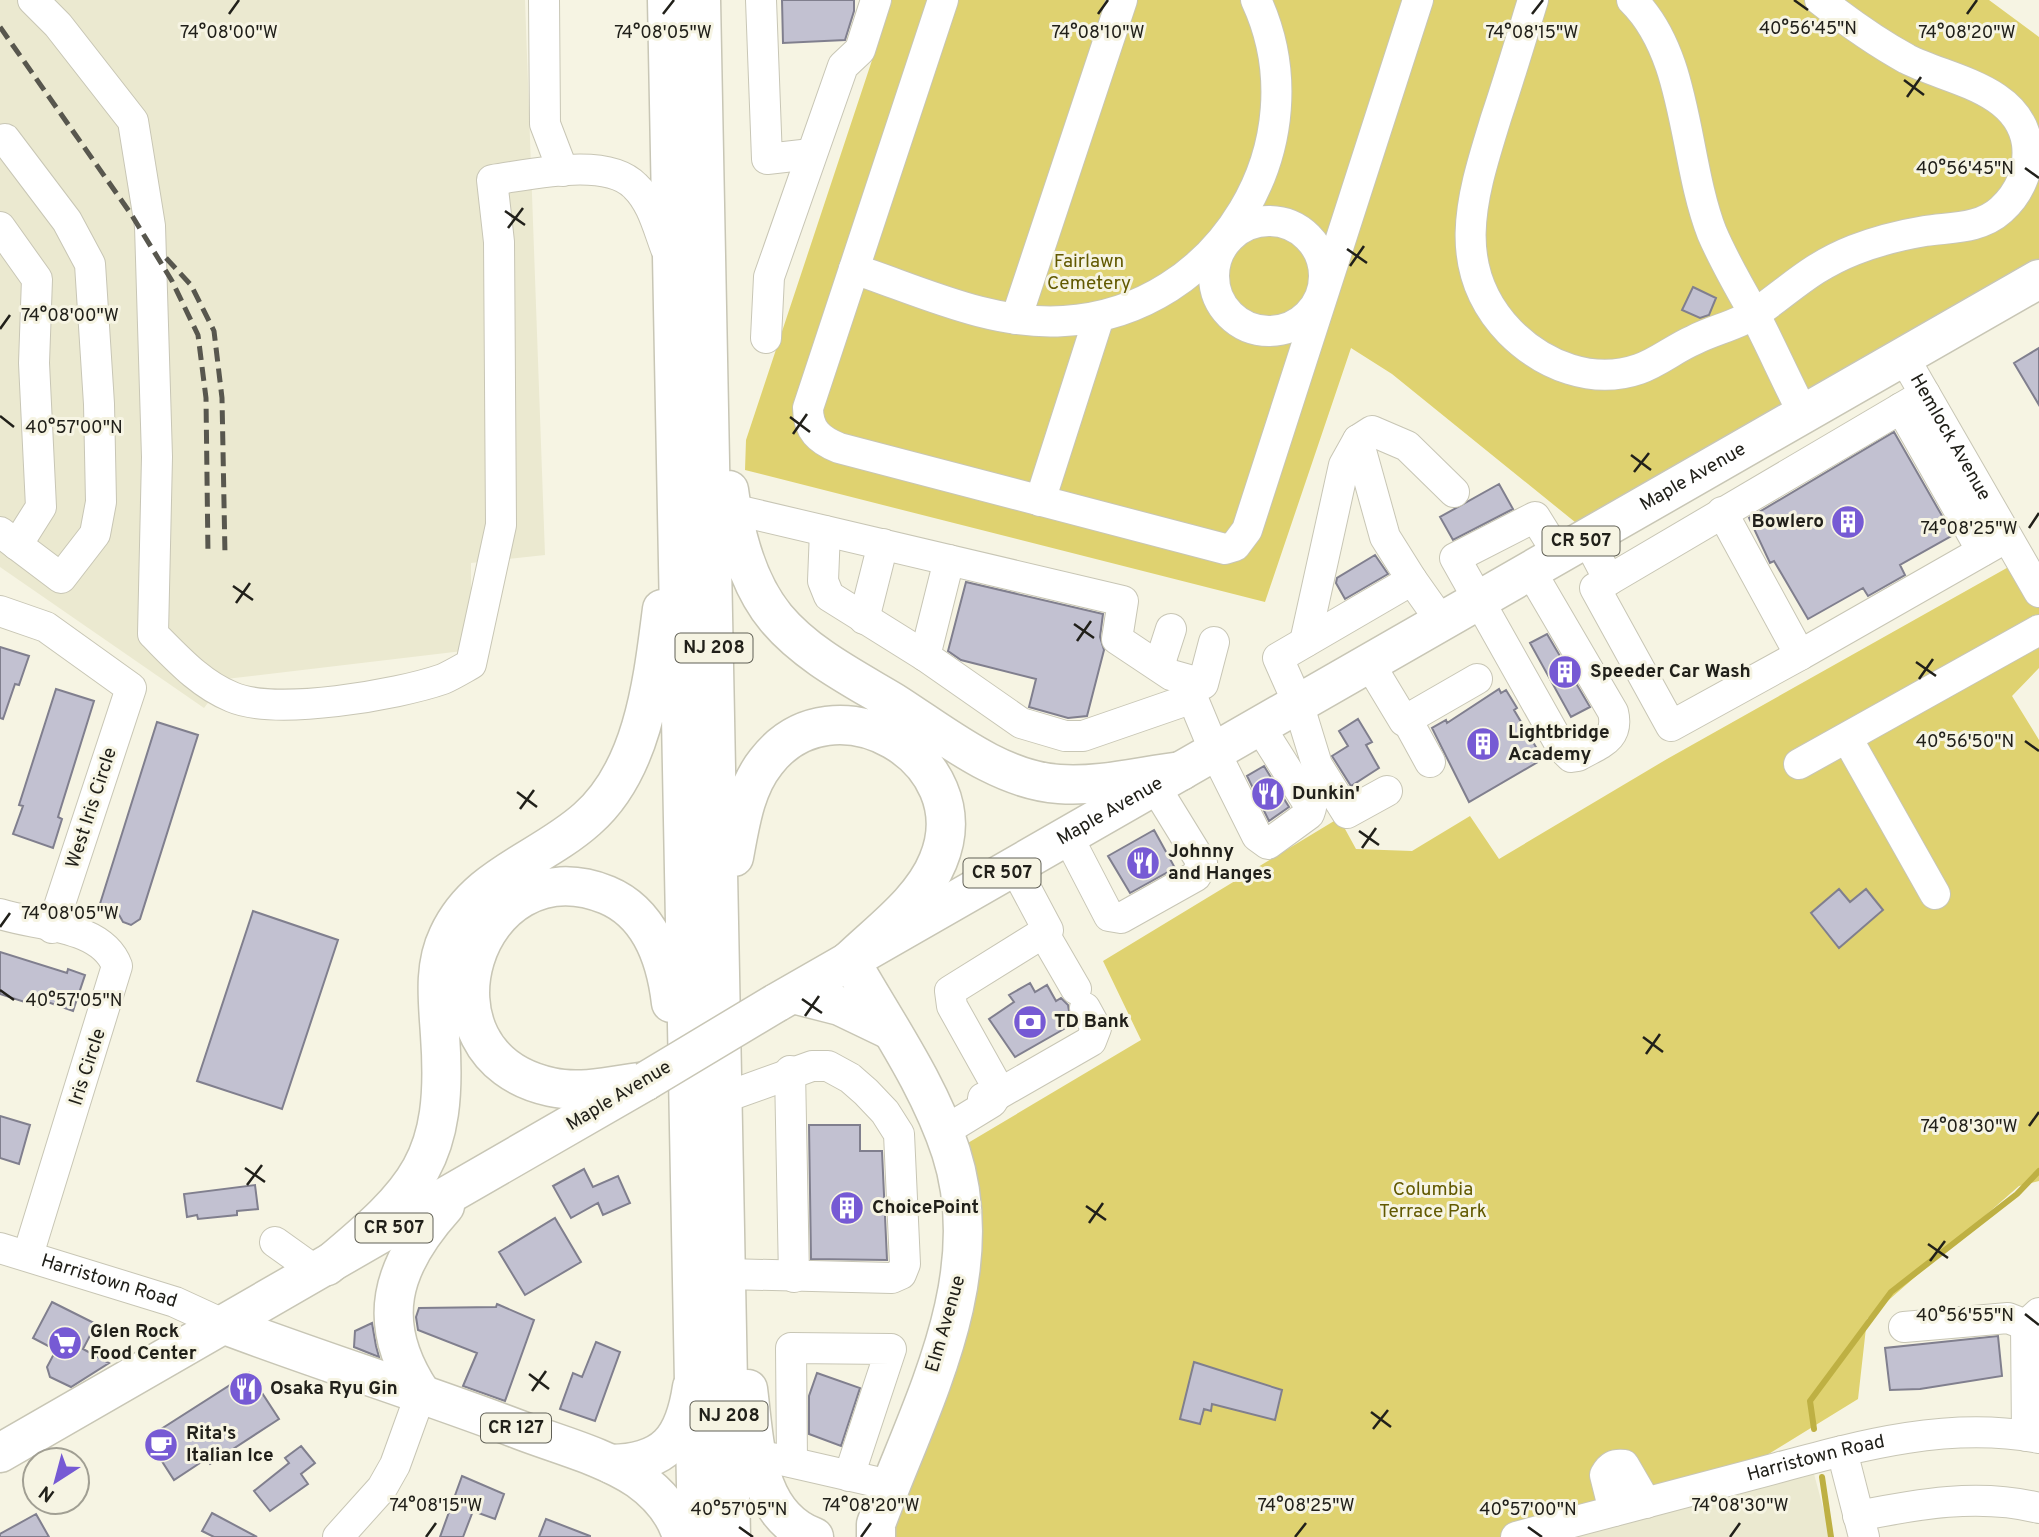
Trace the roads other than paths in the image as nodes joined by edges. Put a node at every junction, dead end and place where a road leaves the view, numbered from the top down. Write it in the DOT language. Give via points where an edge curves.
graph roads {
  1 [pos="33,0"];
  2 [pos="544,0"];
  3 [pos="667,0"];
  4 [pos="701,0"];
  5 [pos="761,0"];
  6 [pos="876,0"];
  7 [pos="943,0"];
  8 [pos="1122,0"];
  9 [pos="1256,0"];
  10 [pos="1418,0"];
  11 [pos="1533,0"];
  12 [pos="1632,0"];
  13 [pos="1820,0"];
  14 [pos="0,141"];
  15 [pos="811,154"];
  16 [pos="563,171"];
  17 [pos="705,209"];
  18 [pos="0,227"];
  19 [pos="1225,241"];
  20 [pos="854,269"];
  21 [pos="673,270"];
  22 [pos="2039,279"];
  23 [pos="1323,291"];
  24 [pos="1754,314"];
  25 [pos="1099,317"];
  26 [pos="1016,320"];
  27 [pos="766,338"];
  28 [pos="1903,356"];
  29 [pos="675,380"];
  30 [pos="1913,401"];
  31 [pos="1803,413"];
  32 [pos="1358,440"];
  33 [pos="1454,492"];
  34 [pos="1040,501"];
  35 [pos="732,509"];
  36 [pos="1632,512"];
  37 [pos="1723,512"];
  38 [pos="825,531"];
  39 [pos="8,539"];
  40 [pos="883,544"];
  41 [pos="1994,544"];
  42 [pos="1558,554"];
  43 [pos="1652,554"];
  44 [pos="949,560"];
  45 [pos="1412,580"];
  46 [pos="1609,580"];
  47 [pos="2039,592"];
  48 [pos="1479,599"];
  49 [pos="0,611"];
  50 [pos="864,619"];
  51 [pos="1441,621"];
  52 [pos="1171,629"];
  53 [pos="2039,630"];
  54 [pos="1214,642"];
  55 [pos="1305,642"];
  56 [pos="1800,655"];
  57 [pos="925,656"];
  58 [pos="1369,663"];
  59 [pos="1477,679"];
  60 [pos="1179,681"];
  61 [pos="1298,703"];
  62 [pos="1407,720"];
  63 [pos="1260,727"];
  64 [pos="1847,738"];
  65 [pos="1215,752"];
  66 [pos="1430,762"];
  67 [pos="1800,764"];
  68 [pos="1168,778"];
  69 [pos="1387,790"];
  70 [pos="1068,837"];
  71 [pos="1014,866"];
  72 [pos="1935,894"];
  73 [pos="0,914"];
  74 [pos="52,928"];
  75 [pos="1044,932"];
  76 [pos="896,934"];
  77 [pos="850,960"];
  78 [pos="784,999"];
  79 [pos="890,1030"];
  80 [pos="790,1071"];
  81 [pos="646,1081"];
  82 [pos="723,1092"];
  83 [pos="995,1096"];
  84 [pos="937,1120"];
  85 [pos="690,1150"];
  86 [pos="460,1190"];
  87 [pos="275,1242"];
  88 [pos="14,1252"];
  89 [pos="322,1269"];
  90 [pos="794,1277"];
  91 [pos="727,1284"];
  92 [pos="2032,1319"];
  93 [pos="225,1325"];
  94 [pos="1904,1327"];
  95 [pos="694,1377"];
  96 [pos="421,1393"];
  97 [pos="2033,1437"];
  98 [pos="1842,1451"];
  99 [pos="0,1453"];
  100 [pos="775,1458"];
  101 [pos="611,1464"];
  102 [pos="849,1476"];
  103 [pos="890,1485"];
  104 [pos="1646,1503"];
  105 [pos="2039,1508"];
  106 [pos="1614,1511"];
  107 [pos="1861,1526"];
  108 [pos="338,1537"];
  109 [pos="682,1537"];
  110 [pos="697,1537"];
  111 [pos="731,1537"];
  112 [pos="814,1537"];
  113 [pos="876,1537"];
  114 [pos="1516,1537"];
  1 -- 16 [label="street" via="133,121 150,226 157,457 153,634 192,673 233,698 287,705 352,700 443,678 471,664 501,525 499,242 492,180"];
  2 -- 16 [label="street" via="545,124"];
  3 -- 21 [label="main road, NJ 208"];
  4 -- 17 [label="main road, NJ 208"];
  5 -- 15 [label="street" via="766,159"];
  6 -- 15 [label="street" via="860,50 843,66"];
  7 -- 20 [label="street"];
  8 -- 26 [label="street"];
  9 -- 19 [label="street" via="1272,45 1275,136 1255,192"];
  10 -- 23 [label="street"];
  11 -- 24 [label="street" via="1470,209 1472,257 1492,308 1508,330 1540,356 1575,371 1600,375 1642,368"];
  12 -- 24 [label="street" via="1653,23 1665,47 1701,200"];
  13 -- 24 [label="street" via="1878,43 2000,100 2017,118 2028,162 2013,197 1983,221 1892,237 1837,257 1813,268"];
  14 -- 39 [label="street" via="5,139 67,222 90,264 101,502 95,534 61,578"];
  15 -- 27 [label="street" via="769,277"];
  16 -- 21 [label="street" via="613,172 636,186"];
  17 -- 35 [label="main road"];
  17 -- 82 [label="main road, NJ 208"];
  18 -- 39 [label="street" via="37,279 34,363 41,507"];
  19 -- 23 [label="street" via="1254,223 1270,221 1298,230 1319,254"];
  19 -- 23 [label="street" via="1213,273 1224,309 1238,322 1256,330 1292,326 1305,318"];
  19 -- 25 [label="street" via="1182,279"];
  20 -- 26 [label="street"];
  20 -- 34 [label="street" via="808,408 811,429 839,448"];
  21 -- 29 [label="main road, NJ 208"];
  22 -- 28 [label="main road, Maple Avenue / CR 507"];
  23 -- 34 [label="street" via="1247,530 1235,546 1214,547"];
  24 -- 31 [label="street"];
  25 -- 26 [label="street"];
  25 -- 34 [label="street"];
  28 -- 30 [label="street, Hemlock Avenue"];
  28 -- 31 [label="main road, Maple Avenue / CR 507"];
  29 -- 85 [label="main road, NJ 208"];
  29 -- 89 [label="main road" via="662,608 648,696 630,755 588,819 503,873 461,912 438,967 441,1101 427,1161 400,1202"];
  30 -- 37 [label="street"];
  30 -- 41 [label="street, Hemlock Avenue"];
  31 -- 36 [label="main road, Maple Avenue / CR 507"];
  32 -- 33 [label="street" via="1372,431 1407,446"];
  32 -- 45 [label="street" via="1385,537"];
  32 -- 55 [label="street" via="1344,465"];
  35 -- 38 [label="street"];
  35 -- 68 [label="main road" via="745,563 758,592 798,640 978,755 1031,779 1059,784"];
  36 -- 42 [label="main road, Maple Avenue / CR 507"];
  36 -- 43 [label="street"];
  37 -- 43 [label="street"];
  37 -- 56 [label="street"];
  38 -- 40 [label="street"];
  38 -- 50 [label="street" via="823,580 829,596"];
  40 -- 44 [label="street"];
  40 -- 50 [label="street"];
  41 -- 47 [label="street, Hemlock Avenue"];
  41 -- 56 [label="street"];
  42 -- 46 [label="street"];
  42 -- 48 [label="main road, Maple Avenue / CR 507"];
  42 -- 48 [label="street" via="1535,517 1455,558"];
  42 -- 48 [label="street" via="1616,726 1613,733 1578,756 1571,757 1562,748"];
  43 -- 46 [label="street"];
  44 -- 57 [label="street"];
  44 -- 60 [label="street" via="1124,601 1117,639"];
  45 -- 51 [label="street"];
  45 -- 55 [label="street"];
  46 -- 56 [label="street" via="1595,588 1671,726"];
  48 -- 51 [label="main road, Maple Avenue / CR 507"];
  49 -- 74 [label="street, West Iris Circle" via="46,627 131,688"];
  50 -- 57 [label="street"];
  51 -- 58 [label="main road, Maple Avenue / CR 507"];
  52 -- 60 [label="street"];
  53 -- 64 [label="street"];
  54 -- 60 [label="street" via="1203,684"];
  55 -- 61 [label="street" via="1278,658"];
  57 -- 60 [label="street" via="1021,723 1065,736 1083,736"];
  58 -- 61 [label="main road, Maple Avenue / CR 507"];
  58 -- 62 [label="street"];
  59 -- 62 [label="street"];
  60 -- 65 [label="street"];
  61 -- 63 [label="main road, Maple Avenue / CR 507"];
  61 -- 69 [label="street" via="1317,765 1347,813"];
  62 -- 66 [label="street"];
  63 -- 65 [label="main road, Maple Avenue / CR 507"];
  63 -- 65 [label="street" via="1311,808 1268,844 1257,836"];
  64 -- 67 [label="street"];
  64 -- 72 [label="street"];
  65 -- 68 [label="main road, Maple Avenue / CR 507"];
  68 -- 70 [label="main road, Maple Avenue / CR 507"];
  68 -- 70 [label="street" via="1202,863 1196,876 1121,918 1109,916"];
  70 -- 71 [label="main road, Maple Avenue / CR 507"];
  71 -- 75 [label="street" via="1048,930"];
  71 -- 76 [label="main road, Maple Avenue / CR 507"];
  73 -- 74 [label="street, Iris Circle"];
  74 -- 88 [label="street, Iris Circle" via="83,933 102,943 117,966"];
  75 -- 83 [label="street" via="950,991 952,1006 999,1090"];
  75 -- 83 [label="street" via="1096,1028 1091,1041"];
  76 -- 77 [label="main road, Maple Avenue / CR 507"];
  76 -- 79 [label="main road" via="884,977"];
  77 -- 78 [label="main road, Maple Avenue / CR 507"];
  77 -- 79 [label="main road, Elm Avenue"];
  77 -- 82 [label="main road" via="925,884 944,844 946,820 931,774 916,756 886,735 851,725 817,730 784,744 766,761 746,802 730,890"];
  78 -- 79 [label="main road" via="840,1006"];
  78 -- 81 [label="main road, Maple Avenue / CR 507, bridge"];
  79 -- 84 [label="main road, Elm Avenue"];
  80 -- 82 [label="street"];
  80 -- 90 [label="street"];
  80 -- 90 [label="street" via="828,1066 850,1078 900,1133 905,1264 892,1278"];
  81 -- 85 [label="main road" via="553,1088 533,1083 496,1057 473,1016 470,972 476,950 501,915 541,891 566,887 593,889 636,914 663,959"];
  81 -- 86 [label="main road, Maple Avenue / CR 507"];
  82 -- 91 [label="main road, NJ 208"];
  83 -- 84 [label="street"];
  84 -- 103 [label="main road, Elm Avenue" via="960,1191 963,1263 946,1338"];
  85 -- 95 [label="main road, NJ 208"];
  86 -- 89 [label="main road, Maple Avenue / CR 507"];
  86 -- 96 [label="main road" via="416,1243 397,1283 393,1331 398,1353"];
  87 -- 89 [label="street"];
  88 -- 93 [label="street, Harristown Road / CR 127" via="175,1302"];
  89 -- 93 [label="main road, Maple Avenue / CR 507"];
  90 -- 91 [label="street"];
  91 -- 100 [label="main road" via="745,1364"];
  91 -- 111 [label="main road, NJ 208"];
  92 -- 94 [label="street"];
  92 -- 97 [label="street"];
  93 -- 96 [label="main road, Harristown Road / CR 127"];
  93 -- 99 [label="main road, Maple Avenue / CR 507"];
  95 -- 101 [label="main road" via="684,1421 664,1451 648,1461"];
  95 -- 110 [label="main road, NJ 208"];
  96 -- 101 [label="main road, Harristown Road / CR 127"];
  96 -- 108 [label="street" via="382,1488"];
  97 -- 98 [label="street, Harristown Road" via="1944,1433"];
  98 -- 104 [label="street, Harristown Road"];
  98 -- 107 [label="street"];
  100 -- 102 [label="street"];
  100 -- 102 [label="street" via="791,1349 891,1349"];
  100 -- 112 [label="main road" via="772,1506 797,1530"];
  101 -- 109 [label="main road" via="656,1494 669,1508"];
  102 -- 103 [label="street"];
  103 -- 113 [label="main road, Elm Avenue"];
  104 -- 106 [label="street, Harristown Road"];
  104 -- 106 [label="street" via="1632,1474 1624,1465 1616,1465 1605,1475"];
  105 -- 107 [label="street" via="1983,1501 1922,1503"];
  106 -- 114 [label="street, Harristown Road"];
}
